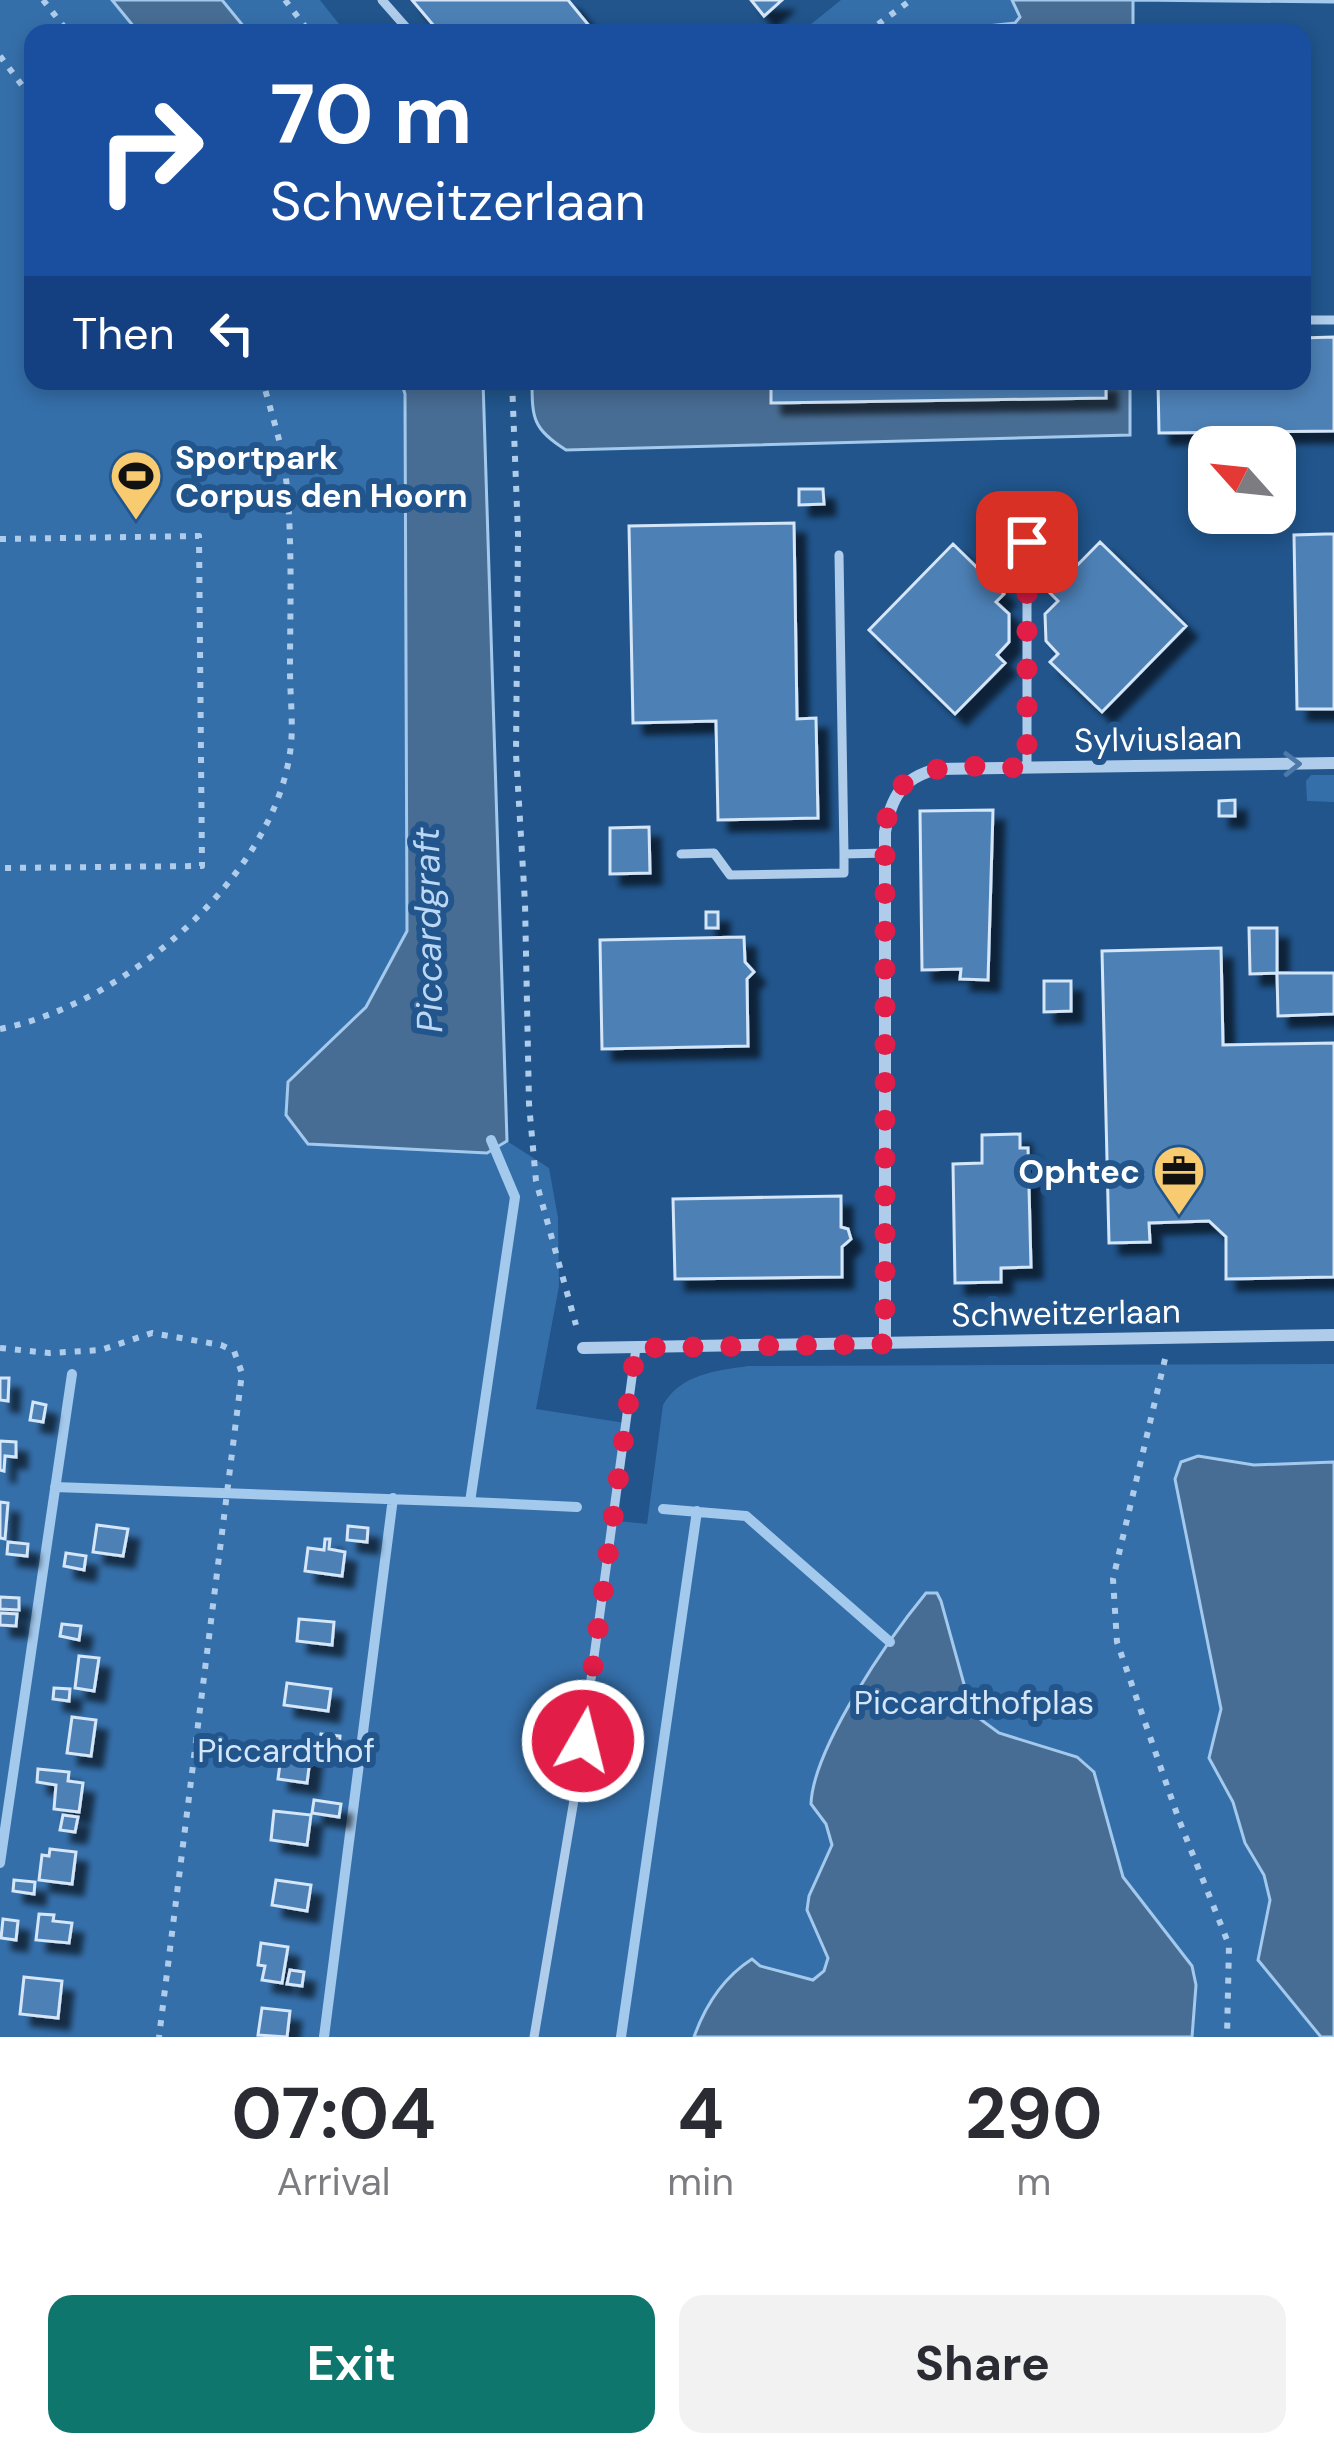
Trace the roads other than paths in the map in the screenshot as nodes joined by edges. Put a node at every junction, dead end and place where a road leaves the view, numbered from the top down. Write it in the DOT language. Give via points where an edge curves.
graph roads {
  1 [pos="382,0"];
  2 [pos="403,24"];
  3 [pos="1027,500"];
  4 [pos="839,555"];
  5 [pos="1334,764"];
  6 [pos="1027,768"];
  7 [pos="885,853"];
  8 [pos="681,854"];
  9 [pos="844,854"];
  10 [pos="1334,1335"];
  11 [pos="885,1344"];
  12 [pos="583,1348"];
  13 [pos="636,1348"];
  14 [pos="534,2037"];
  1 -- 2 [label="lane"];
  3 -- 6 [label="lane"];
  4 -- 9 [label="lane"];
  6 -- 5 [label="street, Sylviuslaan, one-way"];
  6 -- 7 [label="street, Sylviuslaan" via="920,774 894,795"];
  7 -- 9 [label="lane"];
  7 -- 11 [label="street, Sylviuslaan"];
  8 -- 9 [label="lane" via="714,853 730,875 844,873"];
  10 -- 11 [label="street, Schweitzerlaan"];
  11 -- 13 [label="street, Schweitzerlaan"];
  12 -- 13 [label="street, Schweitzerlaan"];
  13 -- 14 [label="lane"];
}
